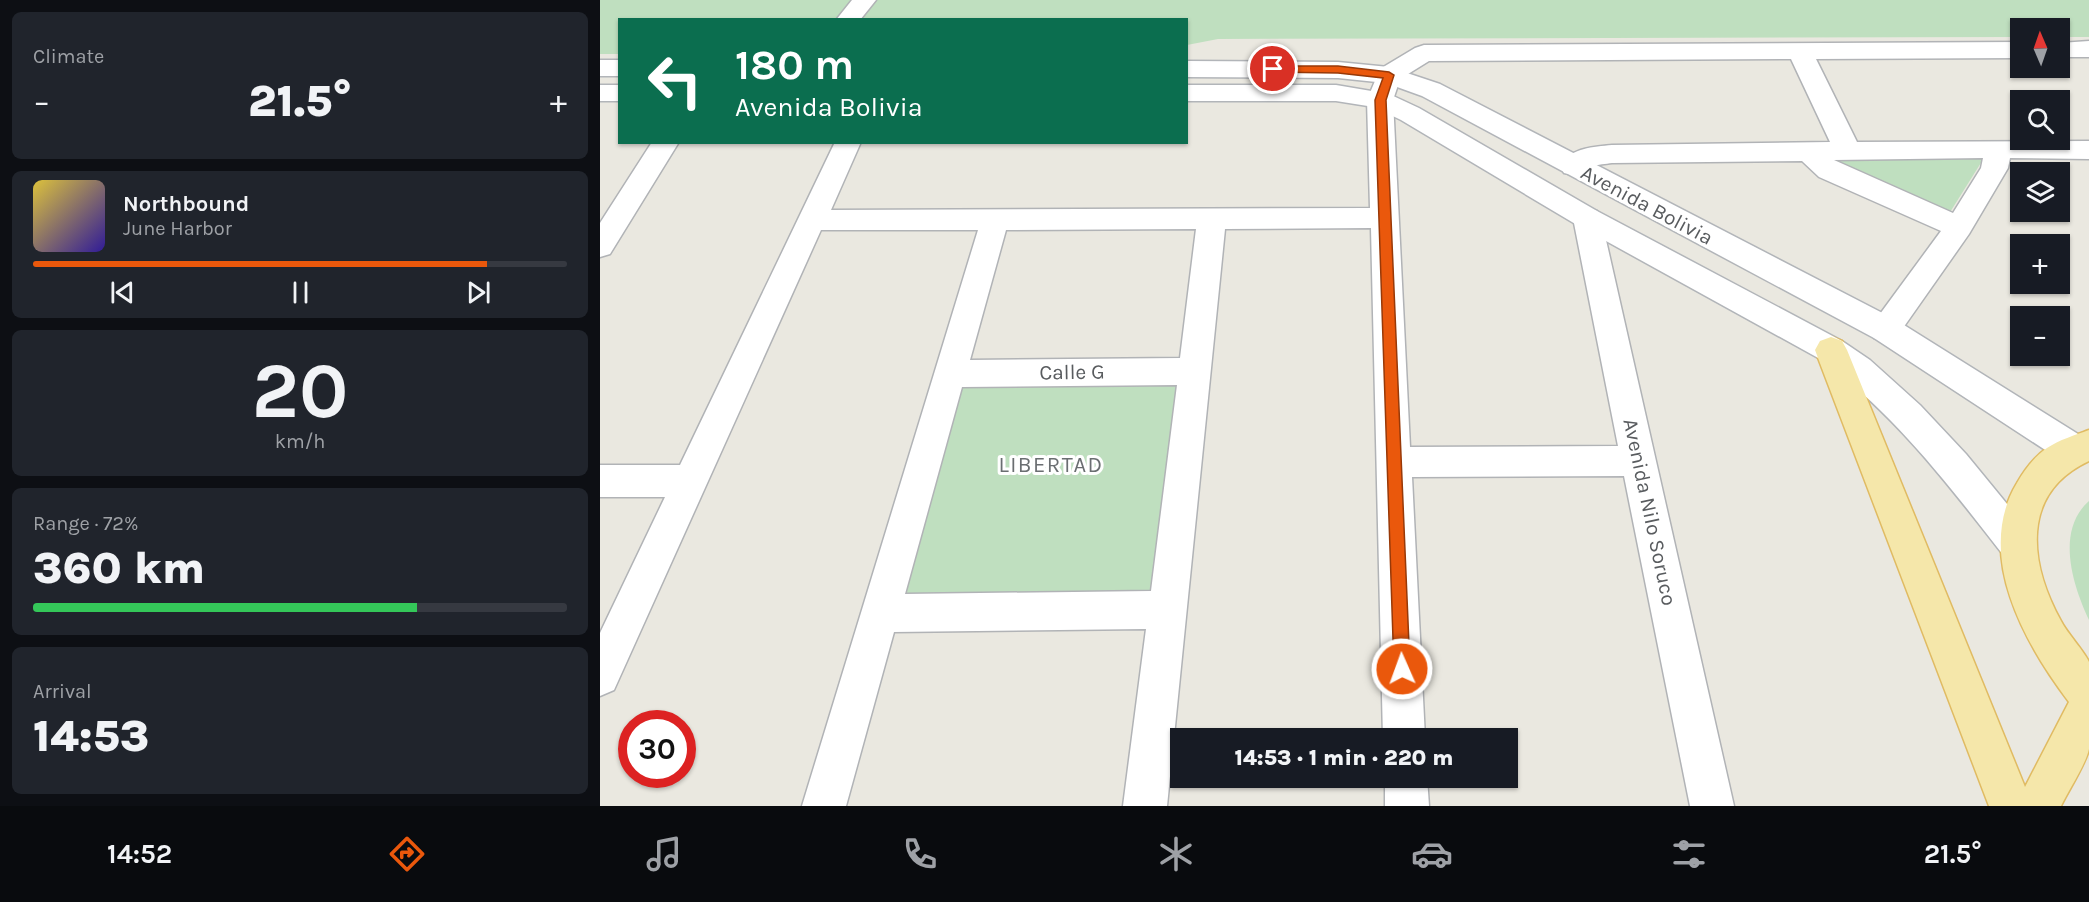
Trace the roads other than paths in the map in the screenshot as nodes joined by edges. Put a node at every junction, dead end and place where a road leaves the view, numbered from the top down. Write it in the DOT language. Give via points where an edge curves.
graph roads {
  1 [pos="865,0"];
  2 [pos="850,18"];
  3 [pos="2010,50"];
  4 [pos="2070,50"];
  5 [pos="2089,50"];
  6 [pos="1800,51"];
  7 [pos="600,68"];
  8 [pos="618,68"];
  9 [pos="1188,69"];
  10 [pos="1385,88"];
  11 [pos="600,93"];
  12 [pos="618,93"];
  13 [pos="1188,93"];
  14 [pos="665,144"];
  15 [pos="847,144"];
  16 [pos="1994,149"];
  17 [pos="2089,150"];
  18 [pos="1810,152"];
  19 [pos="1848,152"];
  20 [pos="1574,166"];
  21 [pos="1212,218"];
  22 [pos="1384,218"];
  23 [pos="1587,218"];
  24 [pos="995,219"];
  25 [pos="812,220"];
  26 [pos="1959,227"];
  27 [pos="600,246"];
  28 [pos="1885,328"];
  29 [pos="1831,350"];
  30 [pos="1195,371"];
  31 [pos="950,374"];
  32 [pos="2081,448"];
  33 [pos="1639,461"];
  34 [pos="1394,462"];
  35 [pos="600,480"];
  36 [pos="690,481"];
  37 [pos="2017,544"];
  38 [pos="1167,610"];
  39 [pos="880,613"];
  40 [pos="600,676"];
  41 [pos="2089,695"];
  42 [pos="2089,706"];
  43 [pos="1404,728"];
  44 [pos="1406,788"];
  45 [pos="824,806"];
  46 [pos="1145,806"];
  47 [pos="1407,806"];
  48 [pos="1712,806"];
  49 [pos="2011,806"];
  50 [pos="2038,806"];
  1 -- 2 [label="street"];
  3 -- 6 [label="street"];
  4 -- 5 [label="street"];
  6 -- 10 [label="street" via="1424,53"];
  6 -- 19 [label="street"];
  7 -- 8 [label="street"];
  9 -- 10 [label="street, Avenida Bolivia" via="1338,70"];
  10 -- 13 [label="street, Avenida Bolivia" via="1336,93"];
  10 -- 20 [label="street, Avenida Bolivia" via="1431,90"];
  10 -- 22 [label="street"];
  10 -- 23 [label="street, Avenida Bolivia" via="1410,114"];
  11 -- 12 [label="street"];
  14 -- 27 [label="street"];
  15 -- 25 [label="street"];
  16 -- 17 [label="street"];
  16 -- 19 [label="street"];
  16 -- 26 [label="street" via="1994,168"];
  18 -- 19 [label="street"];
  18 -- 20 [label="street" via="1612,154 1587,157"];
  18 -- 26 [label="street" via="1829,170"];
  20 -- 28 [label="street, Avenida Bolivia"];
  21 -- 22 [label="street"];
  21 -- 24 [label="street"];
  21 -- 30 [label="street"];
  22 -- 34 [label="street"];
  23 -- 29 [label="street, Avenida Bolivia"];
  23 -- 33 [label="street, Avenida Nilo Soruco"];
  24 -- 25 [label="street"];
  24 -- 31 [label="street"];
  25 -- 36 [label="street"];
  26 -- 28 [label="street"];
  28 -- 32 [label="street, Avenida Bolivia"];
  29 -- 37 [label="street, Avenida Bolivia" via="1854,364 1893,399"];
  29 -- 49 [label="main road"];
  30 -- 31 [label="street, Calle G"];
  30 -- 38 [label="street"];
  31 -- 39 [label="street"];
  32 -- 37 [label="main road" via="2054,462 2038,477 2026,496"];
  33 -- 34 [label="street"];
  33 -- 48 [label="street, Avenida Nilo Soruco"];
  34 -- 43 [label="street"];
  35 -- 36 [label="street"];
  36 -- 40 [label="street"];
  37 -- 41 [label="main road" via="2021,572 2046,634"];
  38 -- 39 [label="street"];
  38 -- 46 [label="street"];
  39 -- 45 [label="street"];
  42 -- 50 [label="main road"];
  44 -- 47 [label="street"];
}
